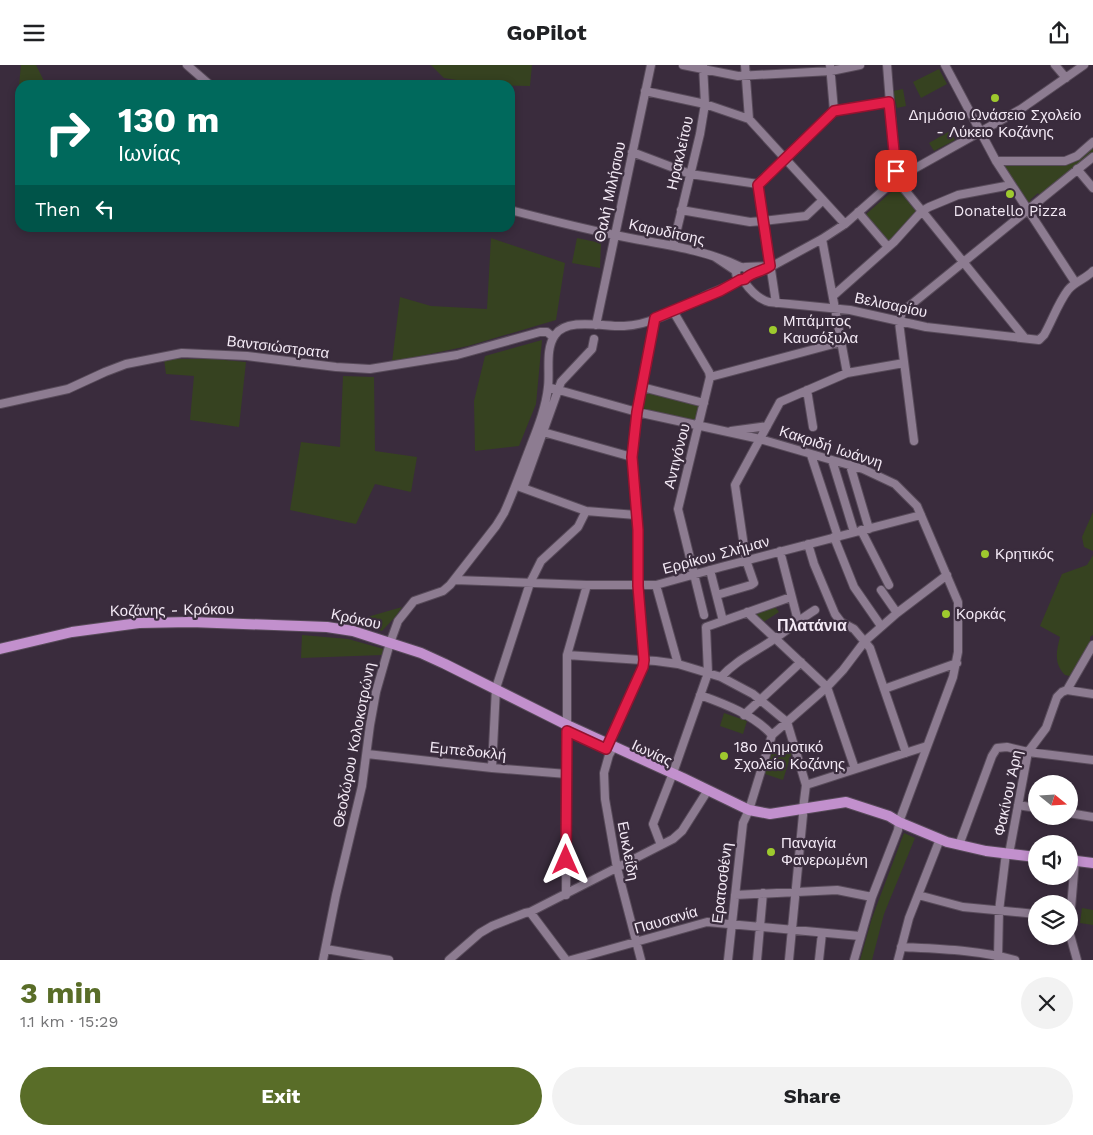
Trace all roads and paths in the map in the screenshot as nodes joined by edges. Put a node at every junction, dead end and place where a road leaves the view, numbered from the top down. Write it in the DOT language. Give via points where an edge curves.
graph roads {
  1 [pos="187,65"];
  2 [pos="651,65"];
  3 [pos="683,65"];
  4 [pos="745,65"];
  5 [pos="860,65"];
  6 [pos="887,65"];
  7 [pos="944,65"];
  8 [pos="1055,65"];
  9 [pos="1084,65"];
  10 [pos="703,67"];
  11 [pos="830,68"];
  12 [pos="746,76"];
  13 [pos="1066,78"];
  14 [pos="204,80"];
  15 [pos="645,91"];
  16 [pos="889,102"];
  17 [pos="705,104"];
  18 [pos="834,111"];
  19 [pos="749,119"];
  20 [pos="980,133"];
  21 [pos="1093,142"];
  22 [pos="632,152"];
  23 [pos="1093,157"];
  24 [pos="784,159"];
  25 [pos="996,161"];
  26 [pos="1077,169"];
  27 [pos="690,174"];
  28 [pos="896,179"];
  29 [pos="758,185"];
  30 [pos="1012,185"];
  31 [pos="1093,188"];
  32 [pos="823,200"];
  33 [pos="682,210"];
  34 [pos="1027,210"];
  35 [pos="515,211"];
  36 [pos="922,211"];
  37 [pos="858,212"];
  38 [pos="764,221"];
  39 [pos="845,223"];
  40 [pos="615,235"];
  41 [pos="822,239"];
  42 [pos="673,246"];
  43 [pos="888,247"];
  44 [pos="963,262"];
  45 [pos="770,266"];
  46 [pos="1093,271"];
  47 [pos="741,274"];
  48 [pos="1075,282"];
  49 [pos="833,296"];
  50 [pos="776,303"];
  51 [pos="835,308"];
  52 [pos="673,311"];
  53 [pos="655,318"];
  54 [pos="898,322"];
  55 [pos="596,325"];
  56 [pos="553,337"];
  57 [pos="1024,337"];
  58 [pos="594,339"];
  59 [pos="841,342"];
  60 [pos="904,363"];
  61 [pos="847,373"];
  62 [pos="710,377"];
  63 [pos="548,387"];
  64 [pos="642,387"];
  65 [pos="559,390"];
  66 [pos="807,390"];
  67 [pos="704,403"];
  68 [pos="0,404"];
  69 [pos="637,412"];
  70 [pos="698,426"];
  71 [pos="767,426"];
  72 [pos="813,427"];
  73 [pos="724,431"];
  74 [pos="543,432"];
  75 [pos="760,439"];
  76 [pos="914,441"];
  77 [pos="811,455"];
  78 [pos="632,457"];
  79 [pos="832,460"];
  80 [pos="850,465"];
  81 [pos="519,487"];
  82 [pos="586,511"];
  83 [pos="636,515"];
  84 [pos="921,515"];
  85 [pos="861,530"];
  86 [pos="836,537"];
  87 [pos="808,544"];
  88 [pos="780,551"];
  89 [pos="746,560"];
  90 [pos="710,570"];
  91 [pos="694,575"];
  92 [pos="947,575"];
  93 [pos="454,580"];
  94 [pos="530,583"];
  95 [pos="587,585"];
  96 [pos="656,585"];
  97 [pos="889,585"];
  98 [pos="638,586"];
  99 [pos="881,590"];
  100 [pos="717,595"];
  101 [pos="791,597"];
  102 [pos="815,610"];
  103 [pos="747,612"];
  104 [pos="897,613"];
  105 [pos="704,615"];
  106 [pos="724,621"];
  107 [pos="798,621"];
  108 [pos="881,626"];
  109 [pos="316,627"];
  110 [pos="776,639"];
  111 [pos="865,641"];
  112 [pos="390,643"];
  113 [pos="1093,645"];
  114 [pos="0,649"];
  115 [pos="567,655"];
  116 [pos="644,660"];
  117 [pos="801,662"];
  118 [pos="957,663"];
  119 [pos="678,664"];
  120 [pos="708,673"];
  121 [pos="721,677"];
  122 [pos="826,687"];
  123 [pos="884,689"];
  124 [pos="1067,690"];
  125 [pos="495,691"];
  126 [pos="1093,694"];
  127 [pos="700,695"];
  128 [pos="760,699"];
  129 [pos="744,715"];
  130 [pos="787,722"];
  131 [pos="567,728"];
  132 [pos="772,735"];
  133 [pos="927,746"];
  134 [pos="610,748"];
  135 [pos="1028,752"];
  136 [pos="906,753"];
  137 [pos="366,754"];
  138 [pos="1093,760"];
  139 [pos="492,768"];
  140 [pos="855,769"];
  141 [pos="567,774"];
  142 [pos="672,776"];
  143 [pos="806,785"];
  144 [pos="706,793"];
  145 [pos="1018,805"];
  146 [pos="1028,807"];
  147 [pos="803,812"];
  148 [pos="747,813"];
  149 [pos="1078,814"];
  150 [pos="1093,817"];
  151 [pos="903,824"];
  152 [pos="937,838"];
  153 [pos="661,845"];
  154 [pos="959,845"];
  155 [pos="1008,854"];
  156 [pos="1028,856"];
  157 [pos="1078,862"];
  158 [pos="1093,863"];
  159 [pos="617,868"];
  160 [pos="795,891"];
  161 [pos="762,893"];
  162 [pos="566,895"];
  163 [pos="735,895"];
  164 [pos="918,895"];
  165 [pos="872,897"];
  166 [pos="999,911"];
  167 [pos="530,912"];
  168 [pos="1028,913"];
  169 [pos="731,925"];
  170 [pos="760,927"];
  171 [pos="792,930"];
  172 [pos="822,933"];
  173 [pos="860,936"];
  174 [pos="636,943"];
  175 [pos="1073,945"];
  176 [pos="901,947"];
  177 [pos="326,949"];
  178 [pos="998,958"];
  179 [pos="323,960"];
  180 [pos="389,960"];
  181 [pos="449,960"];
  182 [pos="566,960"];
  183 [pos="571,960"];
  184 [pos="640,960"];
  185 [pos="728,960"];
  186 [pos="756,960"];
  187 [pos="789,960"];
  188 [pos="819,960"];
  189 [pos="854,960"];
  190 [pos="898,960"];
  191 [pos="1015,960"];
  192 [pos="1077,960"];
  1 -- 14 [label="street"];
  2 -- 15 [label="street, Θαλή Μιλήσιου"];
  3 -- 10 [label="street"];
  4 -- 12 [label="street"];
  5 -- 11 [label="street"];
  6 -- 16 [label="street"];
  7 -- 20 [label="street"];
  8 -- 13 [label="street"];
  9 -- 13 [label="street"];
  10 -- 12 [label="street" via="731,76"];
  10 -- 17 [label="street, Ηρακλείτου"];
  11 -- 12 [label="street"];
  11 -- 18 [label="street"];
  12 -- 19 [label="street"];
  13 -- 20 [label="street"];
  15 -- 17 [label="street"];
  15 -- 22 [label="street, Θαλή Μιλήσιου"];
  16 -- 18 [label="street"];
  16 -- 28 [label="street"];
  17 -- 19 [label="street"];
  17 -- 27 [label="street, Ηρακλείτου"];
  18 -- 24 [label="street"];
  19 -- 24 [label="street"];
  20 -- 25 [label="street"];
  20 -- 28 [label="street"];
  21 -- 25 [label="street" via="1077,156 1065,161"];
  22 -- 27 [label="street"];
  22 -- 40 [label="street, Θαλή Μιλήσιου"];
  23 -- 26 [label="street"];
  24 -- 29 [label="street"];
  24 -- 32 [label="street"];
  25 -- 30 [label="street"];
  26 -- 31 [label="street"];
  26 -- 34 [label="street"];
  27 -- 29 [label="street"];
  27 -- 33 [label="street, Ηρακλείτου"];
  28 -- 36 [label="street"];
  28 -- 37 [label="street"];
  29 -- 38 [label="street"];
  30 -- 34 [label="street"];
  30 -- 36 [label="street" via="952,197"];
  32 -- 38 [label="street" via="806,216"];
  32 -- 39 [label="street"];
  33 -- 38 [label="street"];
  33 -- 42 [label="street, Ηρακλείτου"];
  34 -- 44 [label="street"];
  34 -- 48 [label="street"];
  35 -- 40 [label="street, Καρυδίτσης"];
  36 -- 43 [label="street"];
  36 -- 44 [label="street"];
  37 -- 39 [label="street"];
  37 -- 43 [label="street"];
  38 -- 45 [label="street"];
  39 -- 41 [label="street"];
  40 -- 42 [label="street, Καρυδίτσης"];
  40 -- 55 [label="street, Θαλή Μιλήσιου"];
  41 -- 45 [label="street"];
  41 -- 49 [label="street"];
  42 -- 47 [label="street, Καρυδίτσης" via="713,256"];
  43 -- 49 [label="street"];
  44 -- 54 [label="street" via="906,308"];
  44 -- 57 [label="street"];
  45 -- 47 [label="street" via="765,270"];
  45 -- 50 [label="street"];
  46 -- 48 [label="street"];
  47 -- 50 [label="street, Βελισαρίου" via="764,301"];
  47 -- 52 [label="street" via="712,293"];
  48 -- 57 [label="street, Βελισαρίου" via="1061,300 1041,339"];
  49 -- 51 [label="street"];
  50 -- 51 [label="street, Βελισαρίου"];
  51 -- 54 [label="street, Βελισαρίου"];
  51 -- 59 [label="street"];
  52 -- 53 [label="street"];
  52 -- 62 [label="street"];
  53 -- 55 [label="street" via="626,326"];
  53 -- 64 [label="street"];
  54 -- 57 [label="street, Βελισαρίου" via="975,334"];
  54 -- 60 [label="street"];
  55 -- 56 [label="street" via="565,327"];
  56 -- 63 [label="street, Θεοδώρου Κολοκοτρώνη"];
  56 -- 68 [label="street, Βαντσιώστρατα" via="548,332 540,332 457,355 370,369 247,356 182,353 126,364 68,389"];
  58 -- 65 [label="street" via="592,349 561,382"];
  59 -- 61 [label="street"];
  59 -- 62 [label="street"];
  60 -- 61 [label="street"];
  60 -- 76 [label="street"];
  61 -- 66 [label="street"];
  62 -- 67 [label="street, Αντιγόνου"];
  63 -- 65 [label="street, Κακριδή Ιωάννη"];
  63 -- 81 [label="street, Θεοδώρου Κολοκοτρώνη"];
  64 -- 67 [label="street"];
  64 -- 69 [label="street"];
  65 -- 69 [label="street, Κακριδή Ιωάννη"];
  65 -- 74 [label="street"];
  66 -- 71 [label="street" via="780,402"];
  66 -- 72 [label="street"];
  67 -- 70 [label="street, Αντιγόνου"];
  69 -- 70 [label="street, Κακριδή Ιωάννη"];
  69 -- 78 [label="street"];
  70 -- 73 [label="street, Κακριδή Ιωάννη"];
  70 -- 91 [label="street, Αντιγόνου" via="678,509"];
  71 -- 73 [label="street"];
  71 -- 75 [label="street"];
  73 -- 75 [label="street, Κακριδή Ιωάννη"];
  74 -- 78 [label="street"];
  74 -- 81 [label="street"];
  75 -- 77 [label="street, Κακριδή Ιωάννη"];
  75 -- 89 [label="street" via="735,485"];
  77 -- 79 [label="street, Κακριδή Ιωάννη"];
  77 -- 86 [label="street"];
  78 -- 83 [label="street"];
  79 -- 80 [label="street, Κακριδή Ιωάννη"];
  79 -- 85 [label="street"];
  80 -- 84 [label="street, Κακριδή Ιωάννη" via="895,484"];
  80 -- 85 [label="street"];
  81 -- 82 [label="street"];
  81 -- 93 [label="street, Θεοδώρου Κολοκοτρώνη" via="500,519"];
  82 -- 83 [label="street"];
  82 -- 94 [label="street" via="578,527 541,561"];
  83 -- 98 [label="street"];
  84 -- 85 [label="street, Ερρίκου Σλήμαν"];
  84 -- 92 [label="street, Κακριδή Ιωάννη"];
  85 -- 86 [label="street, Ερρίκου Σλήμαν"];
  85 -- 97 [label="street"];
  86 -- 87 [label="street, Ερρίκου Σλήμαν"];
  86 -- 108 [label="street" via="854,587"];
  87 -- 88 [label="street, Ερρίκου Σλήμαν"];
  87 -- 111 [label="street" via="835,614"];
  88 -- 89 [label="street, Ερρίκου Σλήμαν"];
  88 -- 101 [label="street"];
  89 -- 90 [label="street, Ερρίκου Σλήμαν"];
  89 -- 100 [label="street" via="753,585"];
  90 -- 91 [label="street, Ερρίκου Σλήμαν"];
  90 -- 100 [label="street"];
  91 -- 96 [label="street, Ερρίκου Σλήμαν"];
  91 -- 105 [label="street, Αντιγόνου"];
  92 -- 104 [label="street"];
  92 -- 118 [label="street, Κακριδή Ιωάννη" via="958,602"];
  93 -- 94 [label="street, Ερρίκου Σλήμαν"];
  93 -- 112 [label="street, Θεοδώρου Κολοκοτρώνη" via="443,591 414,601 396,625"];
  94 -- 95 [label="street, Ερρίκου Σλήμαν"];
  94 -- 125 [label="street"];
  95 -- 98 [label="street, Ερρίκου Σλήμαν"];
  95 -- 115 [label="street"];
  96 -- 98 [label="street, Ερρίκου Σλήμαν"];
  96 -- 119 [label="street"];
  98 -- 116 [label="street"];
  99 -- 104 [label="street"];
  100 -- 106 [label="street"];
  101 -- 103 [label="street"];
  101 -- 107 [label="street"];
  102 -- 107 [label="street"];
  103 -- 106 [label="street"];
  103 -- 110 [label="street"];
  104 -- 108 [label="street"];
  106 -- 120 [label="street" via="706,627"];
  107 -- 110 [label="street"];
  108 -- 111 [label="street"];
  109 -- 112 [label="main road, Κρόκου" via="353,631"];
  109 -- 114 [label="main road, Κοζάνης - Κρόκου" via="191,622 126,624 72,632"];
  110 -- 117 [label="street"];
  110 -- 121 [label="street" via="740,659"];
  111 -- 122 [label="street"];
  111 -- 123 [label="street"];
  112 -- 125 [label="main road, Ιωνίας"];
  112 -- 137 [label="street, Θεοδώρου Κολοκοτρώνη" via="376,692"];
  113 -- 124 [label="street, Φακίνου Άρη"];
  115 -- 116 [label="street"];
  115 -- 131 [label="street"];
  116 -- 119 [label="street"];
  116 -- 134 [label="street, Ευκλείδη"];
  117 -- 122 [label="street"];
  117 -- 128 [label="street"];
  118 -- 123 [label="street"];
  118 -- 133 [label="street, Κακριδή Ιωάννη"];
  119 -- 120 [label="street"];
  120 -- 121 [label="street"];
  120 -- 127 [label="street"];
  121 -- 128 [label="street"];
  122 -- 130 [label="street"];
  122 -- 140 [label="street"];
  123 -- 136 [label="street"];
  124 -- 126 [label="street"];
  124 -- 135 [label="street, Φακίνου Άρη" via="1057,697 1046,728"];
  125 -- 131 [label="main road, Ιωνίας"];
  125 -- 139 [label="street"];
  127 -- 129 [label="street"];
  127 -- 142 [label="street"];
  128 -- 129 [label="street"];
  128 -- 130 [label="street"];
  129 -- 132 [label="street"];
  130 -- 132 [label="street"];
  130 -- 143 [label="street"];
  131 -- 134 [label="main road, Ιωνίας"];
  131 -- 141 [label="street"];
  132 -- 148 [label="street, Ερατοσθένη"];
  133 -- 136 [label="street"];
  133 -- 151 [label="street, Κακριδή Ιωάννη"];
  134 -- 142 [label="main road, Ιωνίας"];
  134 -- 159 [label="street, Ευκλείδη" via="604,785"];
  135 -- 138 [label="street"];
  135 -- 145 [label="street, Φακίνου Άρη"];
  135 -- 154 [label="street" via="1002,747 994,750"];
  136 -- 140 [label="street"];
  137 -- 139 [label="street, Εμπεδοκλή"];
  137 -- 177 [label="street, Θεοδώρου Κολοκοτρώνη" via="360,799"];
  139 -- 141 [label="street, Εμπεδοκλή"];
  140 -- 143 [label="street"];
  141 -- 162 [label="street"];
  142 -- 144 [label="main road, Ιωνίας"];
  142 -- 153 [label="street" via="653,824"];
  143 -- 147 [label="street"];
  144 -- 148 [label="main road, Ιωνίας"];
  144 -- 153 [label="street" via="678,835"];
  145 -- 146 [label="street"];
  145 -- 155 [label="street, Φακίνου Άρη"];
  147 -- 148 [label="main road, Ιωνίας" via="768,819"];
  147 -- 151 [label="main road, Ιωνίας" via="845,808"];
  147 -- 160 [label="street"];
  148 -- 163 [label="street, Ερατοσθένη" via="743,823"];
  149 -- 150 [label="street"];
  151 -- 152 [label="main road, Ιωνίας"];
  151 -- 165 [label="street, Κακριδή Ιωάννη"];
  152 -- 154 [label="main road, Ιωνίας"];
  152 -- 164 [label="street"];
  153 -- 159 [label="street"];
  154 -- 155 [label="main road, Ιωνίας"];
  155 -- 156 [label="main road, Ιωνίας"];
  155 -- 166 [label="street, Φακίνου Άρη"];
  157 -- 158 [label="main road"];
  159 -- 162 [label="street"];
  159 -- 174 [label="street, Ευκλείδη"];
  160 -- 161 [label="street"];
  160 -- 165 [label="street" via="837,890"];
  160 -- 171 [label="street"];
  161 -- 163 [label="street"];
  161 -- 170 [label="street"];
  162 -- 167 [label="street"];
  163 -- 169 [label="street, Ερατοσθένη"];
  164 -- 166 [label="street" via="963,907"];
  164 -- 176 [label="street"];
  165 -- 173 [label="street, Κακριδή Ιωάννη"];
  166 -- 168 [label="street"];
  166 -- 178 [label="street, Φακίνου Άρη"];
  167 -- 181 [label="street" via="480,933"];
  167 -- 182 [label="street"];
  169 -- 170 [label="street, Παυσανία"];
  169 -- 174 [label="street, Παυσανία" via="701,923"];
  169 -- 185 [label="street, Ερατοσθένη"];
  170 -- 171 [label="street, Παυσανία"];
  170 -- 186 [label="street"];
  171 -- 172 [label="street, Παυσανία"];
  171 -- 187 [label="street"];
  172 -- 173 [label="street, Παυσανία"];
  172 -- 188 [label="street"];
  173 -- 189 [label="street, Κακριδή Ιωάννη"];
  174 -- 183 [label="street, Παυσανία"];
  174 -- 184 [label="street, Ευκλείδη"];
  175 -- 192 [label="street"];
  176 -- 178 [label="street" via="942,949"];
  176 -- 190 [label="street"];
  177 -- 179 [label="street, Θεοδώρου Κολοκοτρώνη"];
  177 -- 180 [label="street"];
  178 -- 191 [label="street"];
}
